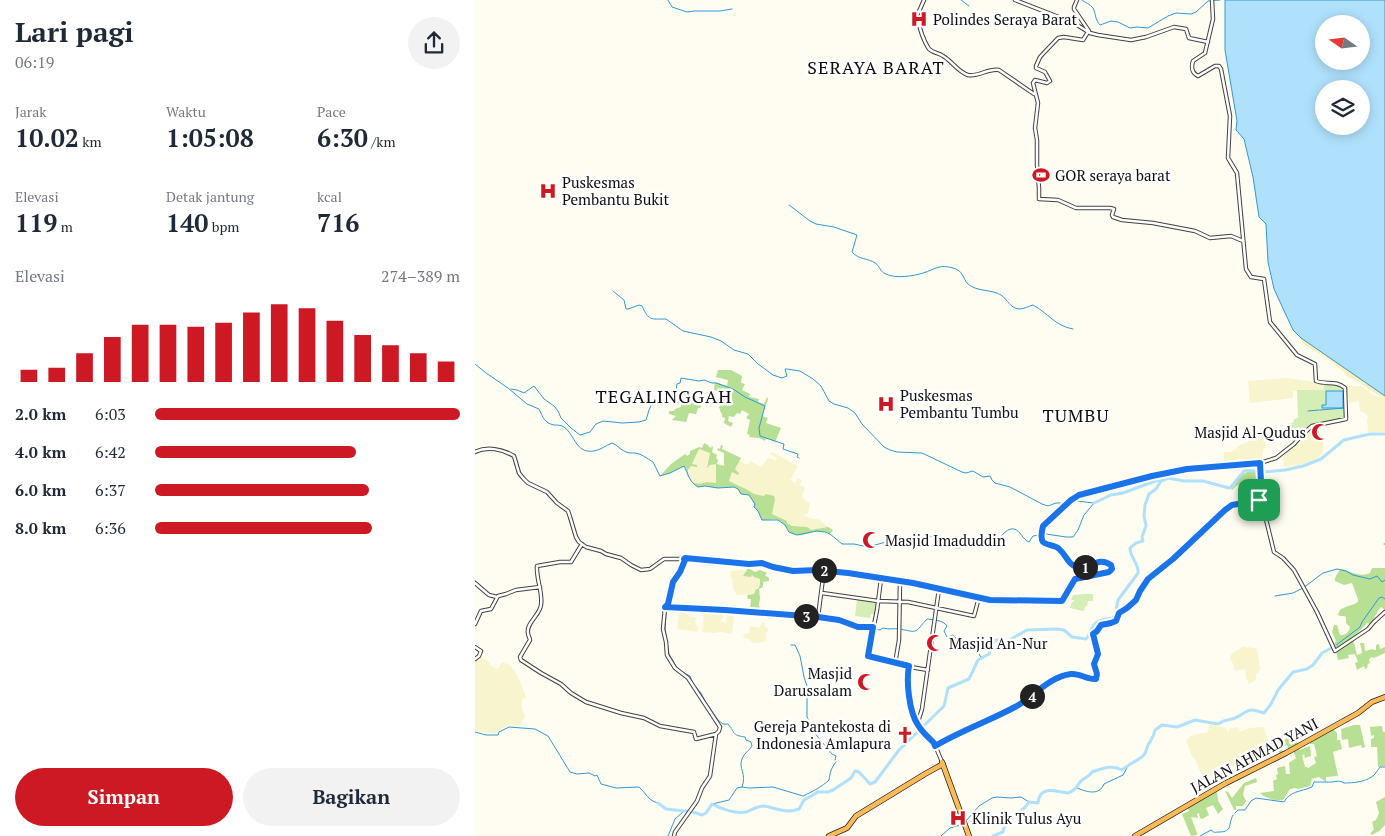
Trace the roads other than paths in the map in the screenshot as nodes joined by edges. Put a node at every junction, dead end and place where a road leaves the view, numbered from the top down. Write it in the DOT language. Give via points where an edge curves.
graph roads {
  1 [pos="924,0"];
  2 [pos="1015,0"];
  3 [pos="1077,0"];
  4 [pos="1212,0"];
  5 [pos="1089,33"];
  6 [pos="1208,42"];
  7 [pos="1036,95"];
  8 [pos="1243,241"];
  9 [pos="475,452"];
  10 [pos="1260,463"];
  11 [pos="1262,500"];
  12 [pos="582,544"];
  13 [pos="685,559"];
  14 [pos="824,570"];
  15 [pos="881,579"];
  16 [pos="901,581"];
  17 [pos="475,583"];
  18 [pos="540,587"];
  19 [pos="939,589"];
  20 [pos="822,593"];
  21 [pos="497,597"];
  22 [pos="978,599"];
  23 [pos="878,601"];
  24 [pos="900,601"];
  25 [pos="667,606"];
  26 [pos="937,607"];
  27 [pos="1385,612"];
  28 [pos="818,617"];
  29 [pos="475,624"];
  30 [pos="873,629"];
  31 [pos="475,647"];
  32 [pos="475,659"];
  33 [pos="895,664"];
  34 [pos="909,666"];
  35 [pos="928,670"];
  36 [pos="1385,697"];
  37 [pos="915,719"];
  38 [pos="920,719"];
  39 [pos="917,725"];
  40 [pos="716,734"];
  41 [pos="935,745"];
  42 [pos="942,764"];
  43 [pos="674,836"];
  44 [pos="829,836"];
  45 [pos="968,836"];
  46 [pos="1135,836"];
  1 -- 7 [label="street" via="917,16 931,50 946,57 966,74 999,70"];
  2 -- 5 [label="street"];
  3 -- 5 [label="street" via="1073,7"];
  4 -- 6 [label="street" via="1213,18"];
  5 -- 6 [label="street" via="1131,40 1181,27 1185,28 1189,38"];
  5 -- 7 [label="street" via="1083,40 1058,38 1042,55 1036,67 1045,71 1050,81 1034,81"];
  6 -- 8 [label="street" via="1204,54 1193,61 1192,68 1198,76 1215,66 1221,69 1230,116 1228,159 1237,174"];
  7 -- 8 [label="street" via="1039,199 1061,201 1076,208 1114,209 1113,216 1122,220 1153,223 1212,238 1231,236"];
  8 -- 10 [label="street" via="1247,272 1252,278 1264,279 1270,322 1297,355 1315,364 1316,381 1338,383 1346,389 1346,419 1313,426 1275,458"];
  9 -- 12 [label="street" via="495,449 514,456 519,473 526,482 547,492 568,511 575,537"];
  10 -- 11 [label="street"];
  10 -- 22 [label="street" via="1196,468 1152,476 1074,497 1043,526 1042,539 1059,548 1072,565 1083,568 1094,562 1107,562 1112,569 1075,579 1062,601"];
  11 -- 27 [label="street" via="1274,552 1293,569 1335,651 1368,629"];
  11 -- 41 [label="street" via="1230,507 1148,579 1136,600 1119,613 1116,621 1101,625 1093,634 1098,654 1094,664 1096,679 1070,674 1053,680 1017,706"];
  12 -- 13 [label="street" via="621,558 641,570 650,569 664,559"];
  12 -- 18 [label="street" via="571,562 537,566"];
  13 -- 14 [label="street" via="762,563 793,571"];
  13 -- 25 [label="street" via="673,582"];
  14 -- 15 [label="street"];
  14 -- 20 [label="street"];
  15 -- 16 [label="street"];
  15 -- 23 [label="street"];
  16 -- 19 [label="street"];
  16 -- 24 [label="street"];
  17 -- 21 [label="street" via="489,595"];
  18 -- 21 [label="street"];
  18 -- 40 [label="street" via="541,607 529,628 531,640 520,657 522,661 586,702 644,718 660,726 694,732 696,739"];
  19 -- 22 [label="street"];
  19 -- 26 [label="street"];
  20 -- 23 [label="street"];
  20 -- 28 [label="street"];
  21 -- 29 [label="street" via="491,609 481,611"];
  22 -- 26 [label="street" via="974,616"];
  23 -- 24 [label="street"];
  23 -- 30 [label="street"];
  24 -- 26 [label="street"];
  24 -- 33 [label="street"];
  25 -- 28 [label="street"];
  25 -- 40 [label="street" via="663,627 667,655 675,668 688,678 719,725"];
  26 -- 35 [label="street"];
  28 -- 30 [label="street"];
  30 -- 33 [label="street" via="868,656"];
  31 -- 32 [label="street" via="481,650"];
  33 -- 34 [label="street"];
  34 -- 35 [label="street"];
  34 -- 37 [label="street" via="910,700"];
  35 -- 38 [label="street"];
  36 -- 46 [label="highway, JALAN AHMAD YANI"];
  37 -- 38 [label="street"];
  37 -- 39 [label="street"];
  38 -- 39 [label="street"];
  39 -- 41 [label="street"];
  40 -- 43 [label="street" via="710,776"];
  41 -- 42 [label="street"];
  42 -- 44 [label="highway" via="856,816 847,828"];
  42 -- 45 [label="highway"];
}
